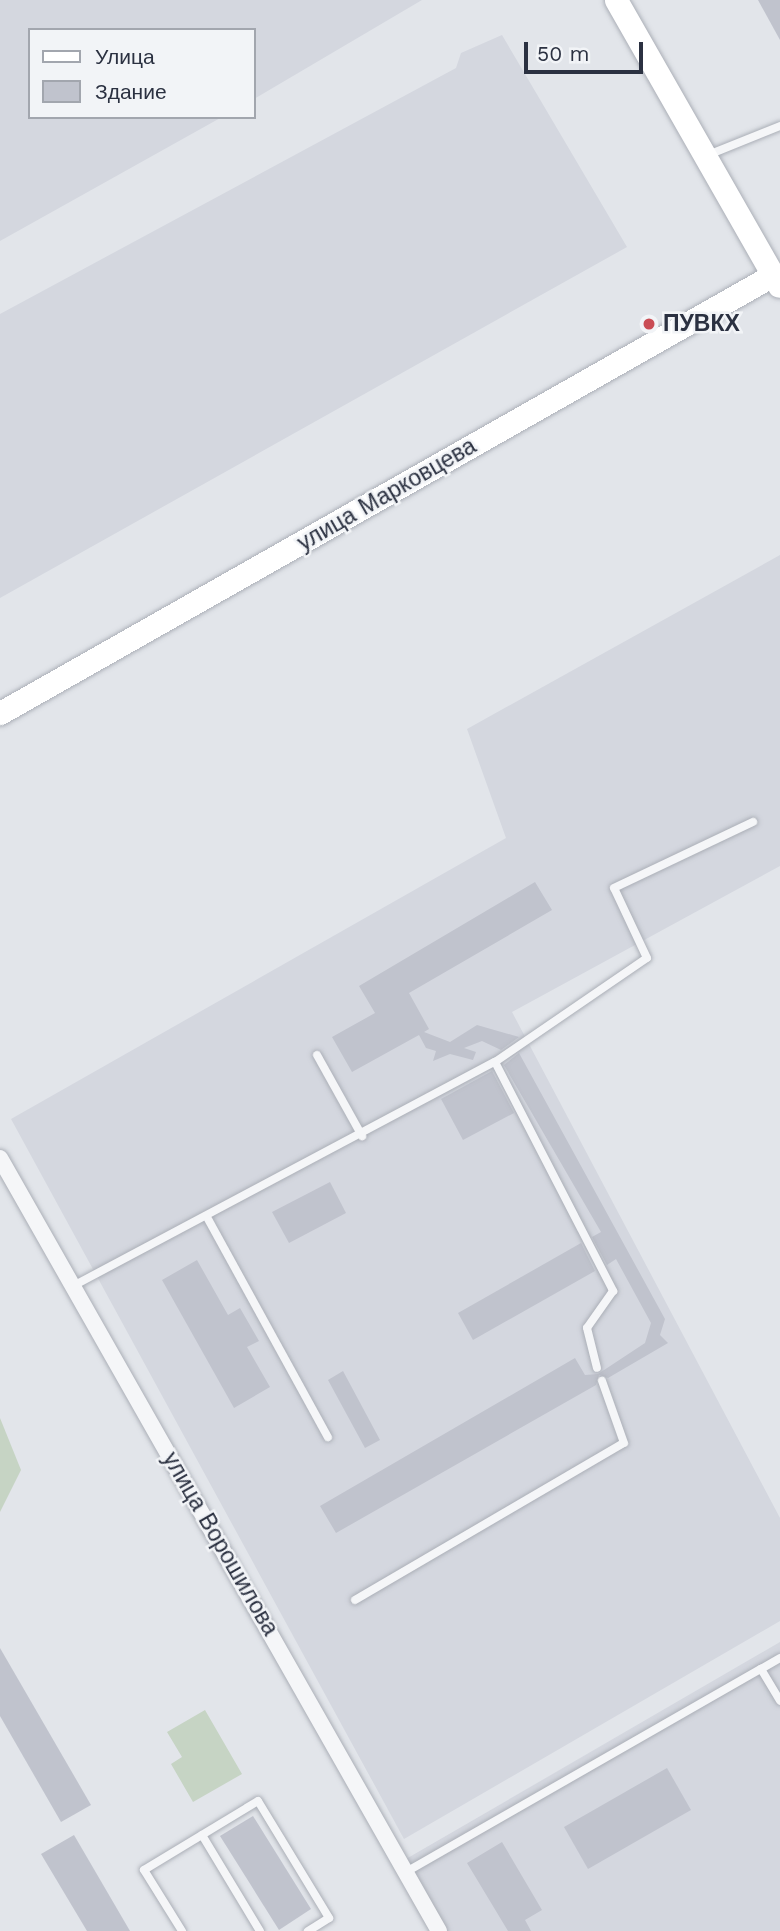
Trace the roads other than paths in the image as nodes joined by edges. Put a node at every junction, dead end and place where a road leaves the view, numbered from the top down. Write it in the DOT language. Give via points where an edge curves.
graph roads {
  1 [pos="617,0"];
  2 [pos="780,126"];
  3 [pos="705,156"];
  4 [pos="778,278"];
  5 [pos="0,713"];
  6 [pos="753,822"];
  7 [pos="317,1055"];
  8 [pos="495,1062"];
  9 [pos="362,1136"];
  10 [pos="0,1158"];
  11 [pos="208,1219"];
  12 [pos="73,1286"];
  13 [pos="597,1368"];
  14 [pos="602,1381"];
  15 [pos="328,1437"];
  16 [pos="355,1600"];
  17 [pos="780,1658"];
  18 [pos="761,1669"];
  19 [pos="780,1701"];
  20 [pos="202,1835"];
  21 [pos="406,1872"];
  22 [pos="183,1931"];
  23 [pos="260,1931"];
  24 [pos="308,1931"];
  25 [pos="439,1931"];
  1 -- 3 [label="main road"];
  2 -- 3 [label="lane"];
  3 -- 4 [label="main road"];
  4 -- 5 [label="main road, улица Марковцева"];
  6 -- 8 [label="lane" via="614,888 647,958"];
  7 -- 9 [label="lane"];
  8 -- 9 [label="lane"];
  8 -- 13 [label="lane" via="613,1291 587,1328"];
  9 -- 11 [label="lane"];
  10 -- 12 [label="street, улица Ворошилова"];
  11 -- 12 [label="lane"];
  11 -- 15 [label="lane"];
  12 -- 21 [label="street, улица Ворошилова"];
  14 -- 16 [label="lane" via="624,1443"];
  17 -- 18 [label="lane"];
  18 -- 19 [label="lane"];
  18 -- 21 [label="lane"];
  20 -- 22 [label="lane" via="144,1870"];
  20 -- 23 [label="lane"];
  20 -- 24 [label="lane" via="258,1801 329,1918"];
  21 -- 25 [label="street, улица Ворошилова"];
}
